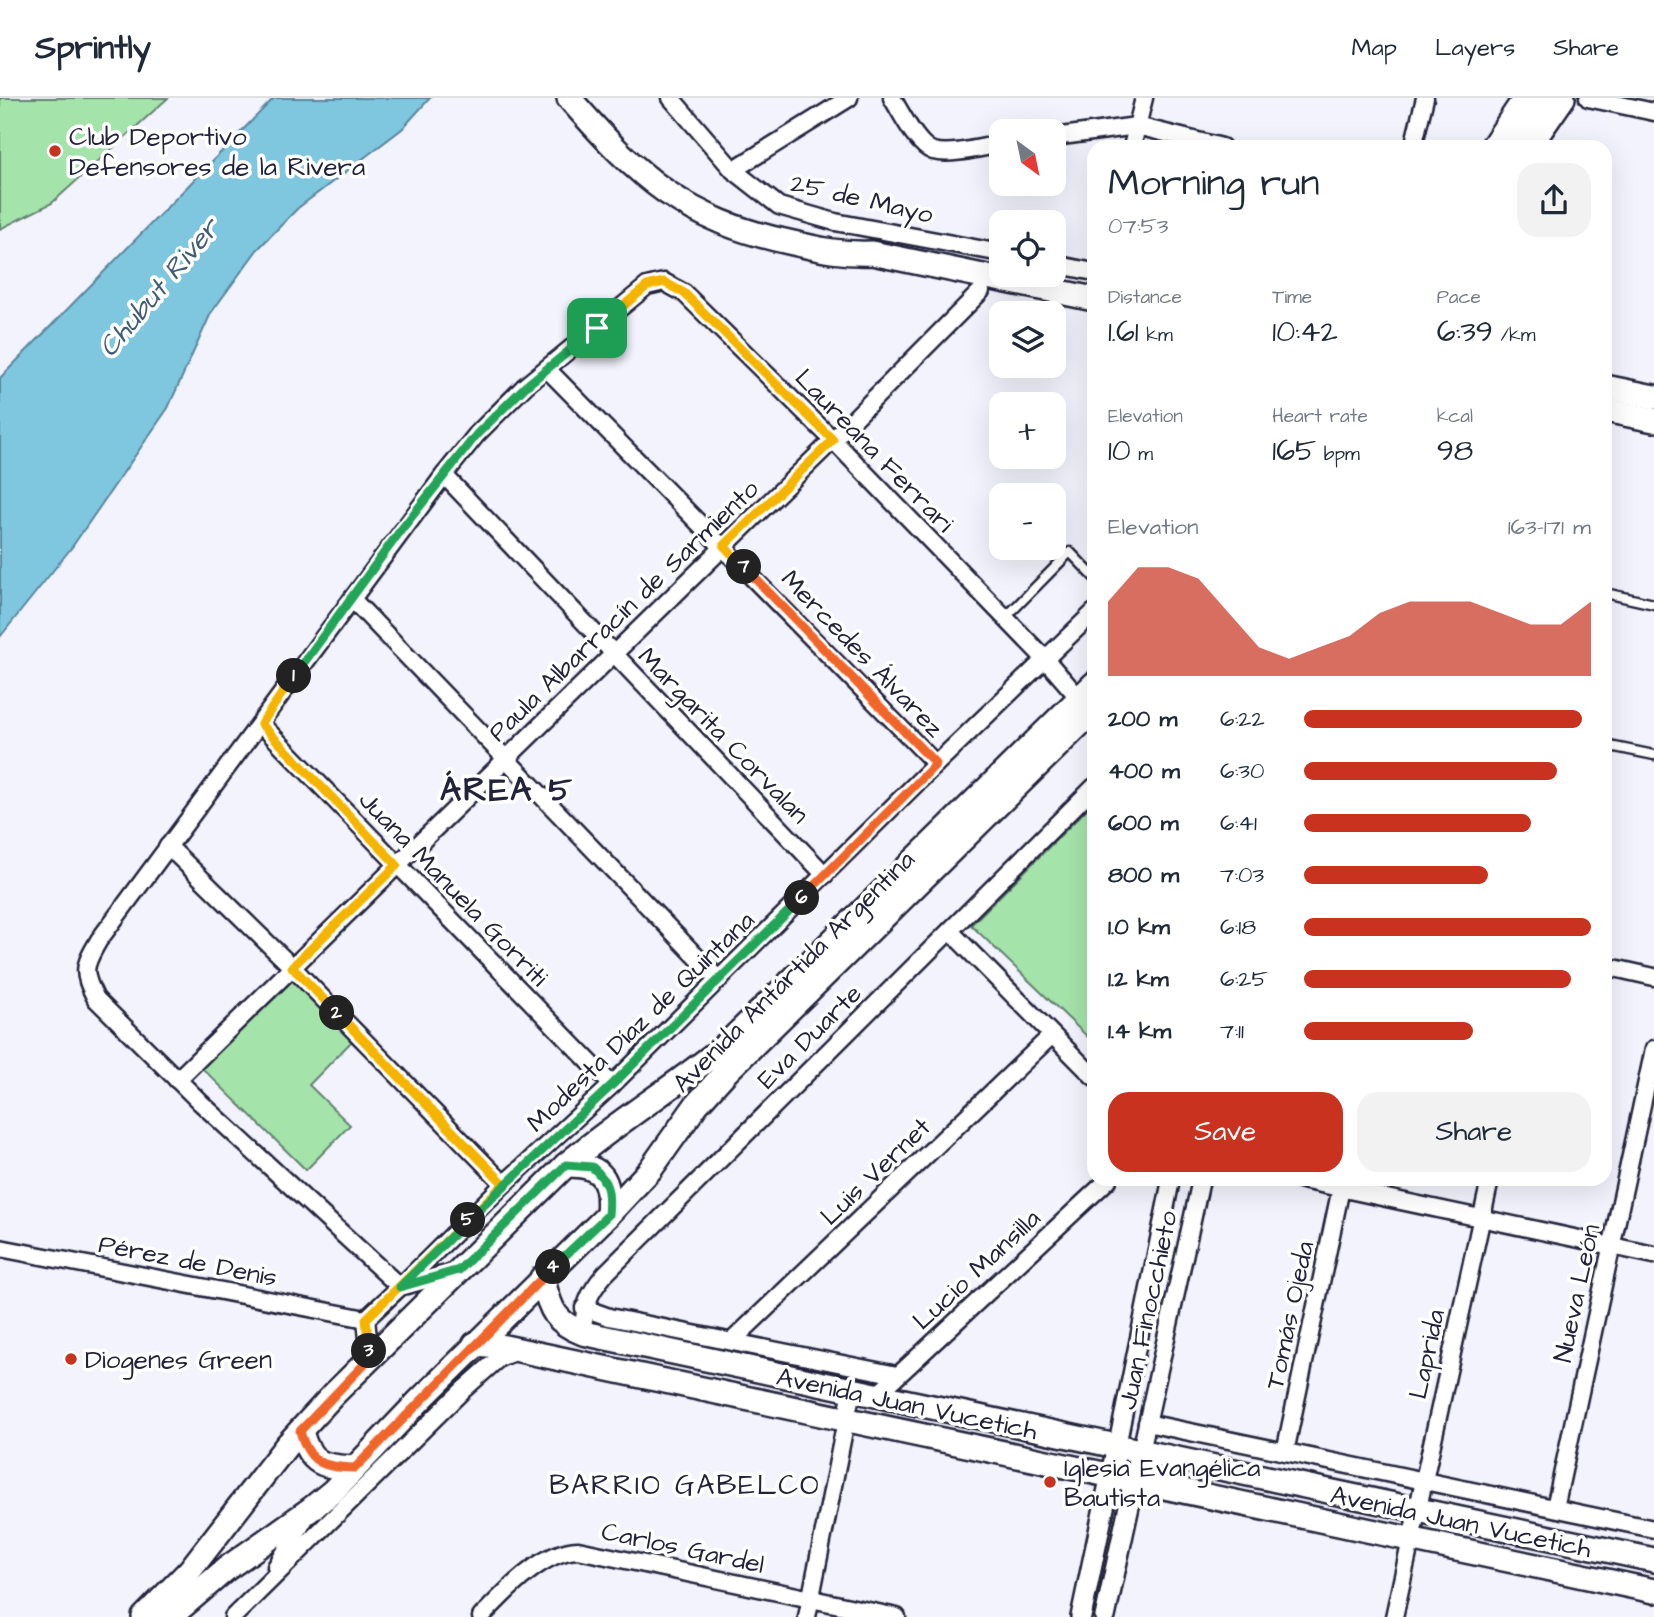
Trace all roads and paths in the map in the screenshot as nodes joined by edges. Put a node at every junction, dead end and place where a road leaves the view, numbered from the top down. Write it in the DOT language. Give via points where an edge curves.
graph roads {
  1 [pos="569,98"];
  2 [pos="671,98"];
  3 [pos="849,98"];
  4 [pos="892,98"];
  5 [pos="1144,98"];
  6 [pos="1424,98"];
  7 [pos="1521,98"];
  8 [pos="1539,98"];
  9 [pos="1563,98"];
  10 [pos="1588,98"];
  11 [pos="1654,112"];
  12 [pos="1137,126"];
  13 [pos="1066,135"];
  14 [pos="1134,140"];
  15 [pos="1194,140"];
  16 [pos="1415,140"];
  17 [pos="1493,140"];
  18 [pos="1512,140"];
  19 [pos="1534,140"];
  20 [pos="989,146"];
  21 [pos="733,170"];
  22 [pos="989,251"];
  23 [pos="845,254"];
  24 [pos="1066,266"];
  25 [pos="1087,271"];
  26 [pos="981,290"];
  27 [pos="1087,298"];
  28 [pos="1087,313"];
  29 [pos="547,369"];
  30 [pos="1612,388"];
  31 [pos="1654,397"];
  32 [pos="1612,411"];
  33 [pos="1654,420"];
  34 [pos="833,440"];
  35 [pos="444,475"];
  36 [pos="724,546"];
  37 [pos="1087,570"];
  38 [pos="1612,595"];
  39 [pos="352,599"];
  40 [pos="1654,604"];
  41 [pos="1005,618"];
  42 [pos="1087,619"];
  43 [pos="613,654"];
  44 [pos="1046,660"];
  45 [pos="1087,695"];
  46 [pos="1087,699"];
  47 [pos="1087,699"];
  48 [pos="261,724"];
  49 [pos="1612,746"];
  50 [pos="1654,755"];
  51 [pos="505,760"];
  52 [pos="936,764"];
  53 [pos="1087,794"];
  54 [pos="168,846"];
  55 [pos="397,865"];
  56 [pos="825,875"];
  57 [pos="950,931"];
  58 [pos="292,967"];
  59 [pos="1612,967"];
  60 [pos="1654,976"];
  61 [pos="719,980"];
  62 [pos="1052,1035"];
  63 [pos="1654,1048"];
  64 [pos="1087,1070"];
  65 [pos="177,1080"];
  66 [pos="612,1085"];
  67 [pos="566,1165"];
  68 [pos="504,1184"];
  69 [pos="1102,1186"];
  70 [pos="1170,1186"];
  71 [pos="1199,1186"];
  72 [pos="1331,1186"];
  73 [pos="1489,1186"];
  74 [pos="1341,1188"];
  75 [pos="608,1215"];
  76 [pos="1481,1218"];
  77 [pos="1611,1246"];
  78 [pos="0,1248"];
  79 [pos="1654,1255"];
  80 [pos="459,1270"];
  81 [pos="542,1278"];
  82 [pos="400,1287"];
  83 [pos="584,1308"];
  84 [pos="366,1319"];
  85 [pos="583,1333"];
  86 [pos="732,1342"];
  87 [pos="475,1345"];
  88 [pos="519,1350"];
  89 [pos="370,1358"];
  90 [pos="897,1375"];
  91 [pos="852,1391"];
  92 [pos="877,1395"];
  93 [pos="846,1419"];
  94 [pos="1147,1423"];
  95 [pos="300,1431"];
  96 [pos="1117,1446"];
  97 [pos="1140,1451"];
  98 [pos="1285,1452"];
  99 [pos="355,1468"];
  100 [pos="1111,1475"];
  101 [pos="1134,1480"];
  102 [pos="1423,1482"];
  103 [pos="1555,1508"];
  104 [pos="311,1509"];
  105 [pos="1417,1510"];
  106 [pos="1654,1529"];
  107 [pos="1411,1539"];
  108 [pos="1654,1560"];
  109 [pos="264,1587"];
  110 [pos="1654,1591"];
  111 [pos="811,1598"];
  112 [pos="238,1615"];
  113 [pos="144,1617"];
  114 [pos="170,1617"];
  115 [pos="481,1617"];
  116 [pos="807,1617"];
  117 [pos="897,1617"];
  118 [pos="1081,1617"];
  119 [pos="1105,1617"];
  120 [pos="1394,1617"];
  1 -- 23 [label="main road" via="652,183 684,205 740,230"];
  2 -- 21 [label="street, 25 de Mayo"];
  3 -- 21 [label="street"];
  4 -- 20 [label="street" via="932,151"];
  5 -- 12 [label="street"];
  6 -- 16 [label="street"];
  7 -- 17 [label="street"];
  8 -- 18 [label="main road"];
  9 -- 19 [label="main road"];
  10 -- 11 [label="street"];
  12 -- 13 [label="street"];
  12 -- 14 [label="street"];
  12 -- 15 [label="street"];
  21 -- 22 [label="street, 25 de Mayo" via="779,206 803,214"];
  23 -- 26 [label="main road" via="863,264"];
  23 -- 27 [label="main road" via="872,253"];
  24 -- 25 [label="street"];
  26 -- 28 [label="main road"];
  26 -- 34 [label="street, Paula Albarracín de Sarmiento"];
  29 -- 34 [label="street, Laureana Ferrari" via="647,286 664,282 684,293"];
  29 -- 35 [label="street" via="477,434"];
  29 -- 36 [label="street, Mercedes Álvarez"];
  30 -- 31 [label="main road"];
  32 -- 33 [label="main road"];
  34 -- 36 [label="street, Paula Albarracín de Sarmiento"];
  34 -- 41 [label="street, Laureana Ferrari"];
  35 -- 39 [label="street"];
  35 -- 43 [label="street, Margarita Corvalan"];
  36 -- 43 [label="street, Paula Albarracín de Sarmiento"];
  36 -- 52 [label="street, Mercedes Álvarez"];
  37 -- 41 [label="lane" via="1070,552"];
  38 -- 40 [label="lane"];
  39 -- 48 [label="street"];
  39 -- 51 [label="street"];
  41 -- 44 [label="street, Laureana Ferrari"];
  42 -- 44 [label="street, Modesta Díaz de Quintana"];
  43 -- 51 [label="street, Paula Albarracín de Sarmiento"];
  43 -- 56 [label="street, Margarita Corvalan"];
  44 -- 45 [label="street, Laureana Ferrari"];
  44 -- 52 [label="street, Modesta Díaz de Quintana"];
  46 -- 67 [label="main road, Avenida Antártida Argentina" via="727,1044"];
  47 -- 75 [label="main road, Avenida Antártida Argentina" via="725,1073 650,1170"];
  48 -- 54 [label="street"];
  48 -- 55 [label="street, Juana Manuela Gorriti"];
  49 -- 50 [label="lane"];
  51 -- 55 [label="street, Paula Albarracín de Sarmiento"];
  51 -- 61 [label="street"];
  52 -- 56 [label="street, Modesta Díaz de Quintana"];
  53 -- 57 [label="street, Eva Duarte"];
  54 -- 58 [label="street"];
  54 -- 65 [label="street" via="99,940 88,959 86,979 96,999"];
  55 -- 58 [label="street, Paula Albarracín de Sarmiento"];
  55 -- 66 [label="street, Juana Manuela Gorriti"];
  56 -- 61 [label="street, Modesta Díaz de Quintana"];
  57 -- 62 [label="street"];
  57 -- 83 [label="street, Eva Duarte" via="604,1273"];
  58 -- 65 [label="street, Paula Albarracín de Sarmiento"];
  58 -- 68 [label="street"];
  59 -- 60 [label="street"];
  61 -- 66 [label="street, Modesta Díaz de Quintana"];
  62 -- 64 [label="street"];
  62 -- 86 [label="street, Luis Vernet"];
  63 -- 77 [label="street, Nueva León"];
  65 -- 82 [label="street"];
  66 -- 68 [label="street, Modesta Díaz de Quintana"];
  67 -- 75 [label="main road" via="592,1167 599,1173 610,1195"];
  67 -- 80 [label="main road, Avenida Antártida Argentina"];
  68 -- 82 [label="street, Modesta Díaz de Quintana"];
  69 -- 90 [label="street, Lucio Mansilla"];
  70 -- 96 [label="street, Juan Finocchieto"];
  71 -- 94 [label="street, Juan Finocchieto"];
  72 -- 74 [label="street"];
  73 -- 76 [label="street, Laprida"];
  74 -- 76 [label="street"];
  74 -- 98 [label="street, Tomás Ojeda"];
  75 -- 81 [label="main road, Avenida Antártida Argentina"];
  76 -- 77 [label="street"];
  76 -- 102 [label="street, Laprida"];
  77 -- 79 [label="street"];
  77 -- 103 [label="street, Nueva León"];
  78 -- 84 [label="street, Pérez de Denis"];
  80 -- 82 [label="street"];
  80 -- 89 [label="main road, Avenida Antártida Argentina"];
  81 -- 85 [label="main road, Avenida Juan Vucetich" via="556,1318"];
  81 -- 87 [label="main road, Avenida Antártida Argentina"];
  82 -- 84 [label="street, Modesta Díaz de Quintana"];
  83 -- 85 [label="street, Eva Duarte"];
  83 -- 86 [label="street"];
  84 -- 89 [label="street"];
  85 -- 91 [label="main road, Avenida Juan Vucetich"];
  86 -- 90 [label="street"];
  87 -- 88 [label="main road, Avenida Juan Vucetich"];
  87 -- 99 [label="main road, Avenida Antártida Argentina"];
  88 -- 93 [label="main road, Avenida Juan Vucetich"];
  88 -- 109 [label="street" via="499,1359 463,1390"];
  89 -- 95 [label="main road, Avenida Antártida Argentina"];
  90 -- 92 [label="street, Lucio Mansilla"];
  91 -- 92 [label="main road, Avenida Juan Vucetich"];
  91 -- 93 [label="street"];
  92 -- 96 [label="main road, Avenida Juan Vucetich"];
  93 -- 100 [label="main road, Avenida Juan Vucetich"];
  93 -- 111 [label="street"];
  94 -- 97 [label="street, Juan Finocchieto"];
  94 -- 98 [label="street"];
  95 -- 99 [label="main road" via="309,1454 323,1466"];
  95 -- 113 [label="main road, Avenida Antártida Argentina" via="208,1549"];
  96 -- 97 [label="main road, Avenida Juan Vucetich"];
  96 -- 100 [label="street"];
  97 -- 101 [label="street"];
  97 -- 105 [label="main road, Avenida Juan Vucetich"];
  98 -- 102 [label="street"];
  99 -- 104 [label="main road, Avenida Antártida Argentina"];
  100 -- 101 [label="main road, Avenida Juan Vucetich"];
  100 -- 118 [label="street"];
  101 -- 107 [label="main road, Avenida Juan Vucetich"];
  101 -- 119 [label="street"];
  102 -- 103 [label="street"];
  102 -- 105 [label="street, Laprida"];
  103 -- 106 [label="street"];
  104 -- 109 [label="street"];
  104 -- 114 [label="main road, Avenida Antártida Argentina" via="226,1569"];
  105 -- 107 [label="street, Laprida"];
  105 -- 108 [label="main road, Avenida Juan Vucetich"];
  107 -- 110 [label="main road, Avenida Juan Vucetich"];
  107 -- 120 [label="street, Laprida"];
  109 -- 112 [label="street"];
  111 -- 115 [label="street, Carlos Gardel" via="564,1550 545,1560"];
  111 -- 116 [label="street"];
  111 -- 117 [label="street, Carlos Gardel"];
}
